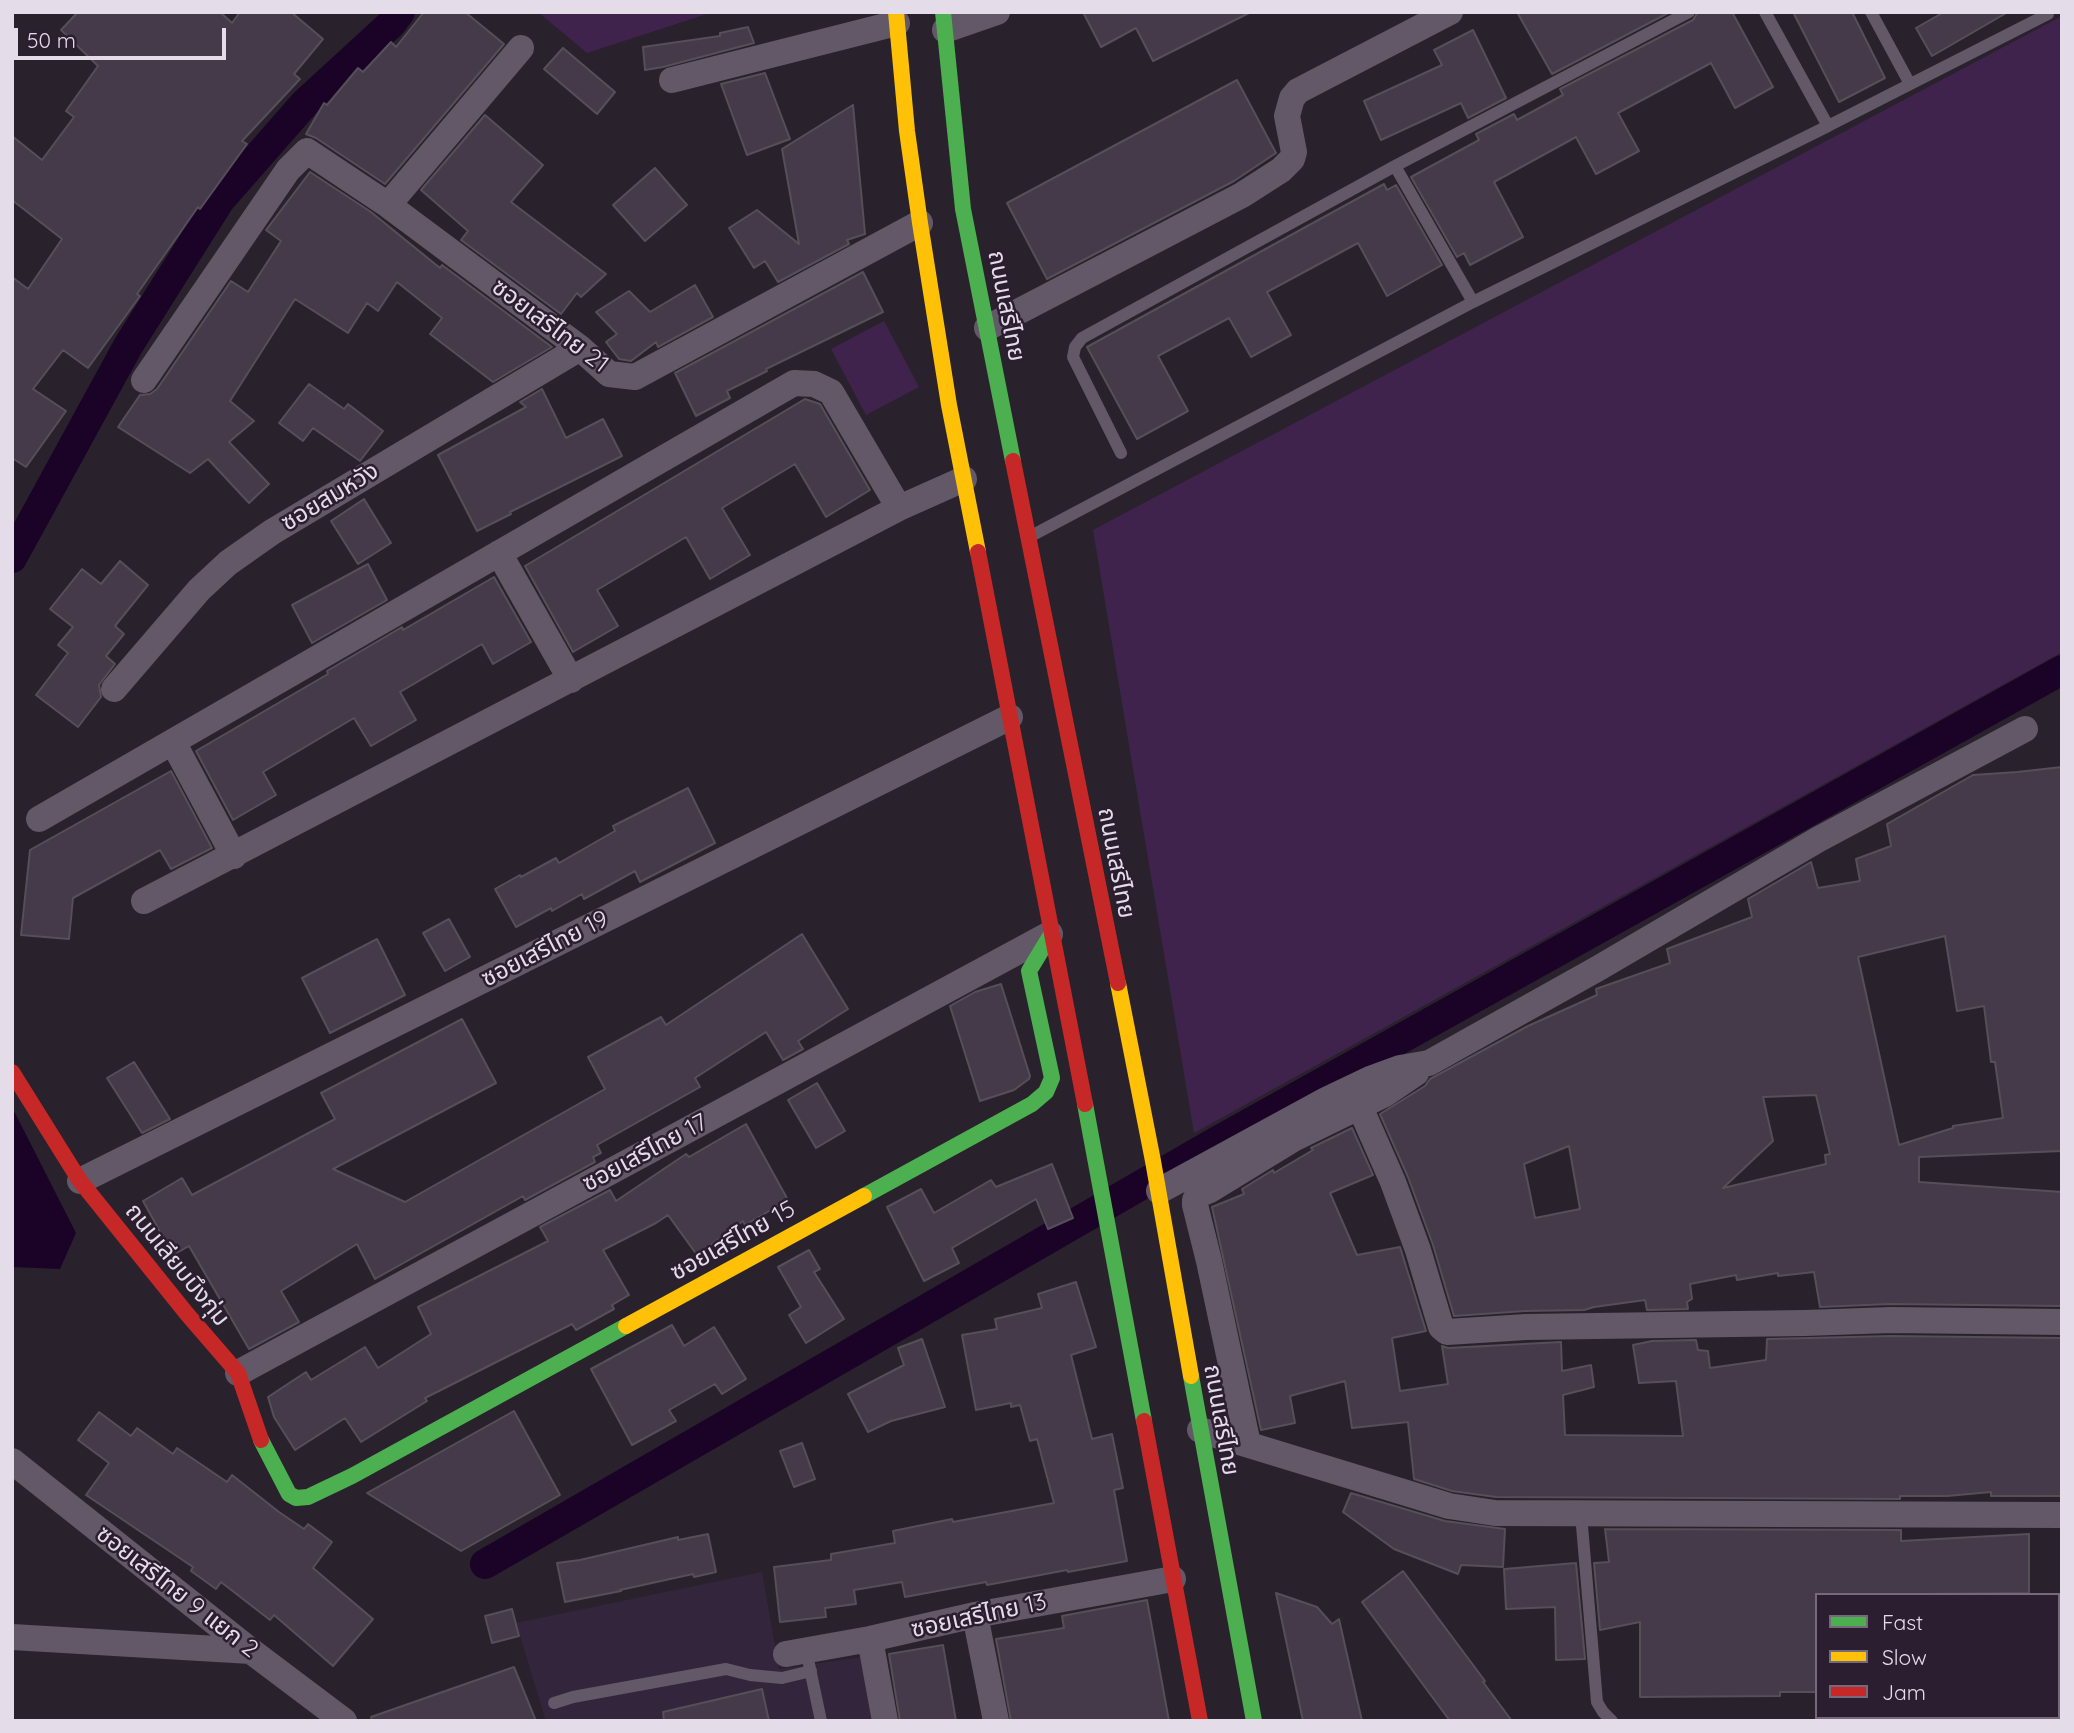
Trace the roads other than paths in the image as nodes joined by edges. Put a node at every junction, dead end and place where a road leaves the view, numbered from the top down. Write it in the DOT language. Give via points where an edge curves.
graph roads {
  1 [pos="997,12"];
  2 [pos="1450,12"];
  3 [pos="1689,12"];
  4 [pos="1765,12"];
  5 [pos="1871,12"];
  6 [pos="2048,13"];
  7 [pos="921,18"];
  8 [pos="521,48"];
  9 [pos="672,80"];
  10 [pos="1910,84"];
  11 [pos="1828,126"];
  12 [pos="1395,166"];
  13 [pos="388,205"];
  14 [pos="920,223"];
  15 [pos="1473,302"];
  16 [pos="987,328"];
  17 [pos="580,348"];
  18 [pos="144,380"];
  19 [pos="1121,453"];
  20 [pos="964,479"];
  21 [pos="899,508"];
  22 [pos="1028,538"];
  23 [pos="499,553"];
  24 [pos="571,680"];
  25 [pos="114,689"];
  26 [pos="1010,717"];
  27 [pos="2025,729"];
  28 [pos="173,741"];
  29 [pos="39,818"];
  30 [pos="234,856"];
  31 [pos="144,901"];
  32 [pos="1052,933"];
  33 [pos="1429,1063"];
  34 [pos="12,1072"];
  35 [pos="1360,1107"];
  36 [pos="80,1181"];
  37 [pos="1159,1191"];
  38 [pos="2062,1322"];
  39 [pos="238,1373"];
  40 [pos="1200,1430"];
  41 [pos="1248,1444"];
  42 [pos="12,1461"];
  43 [pos="289,1494"];
  44 [pos="1581,1514"];
  45 [pos="2062,1516"];
  46 [pos="1173,1579"];
  47 [pos="975,1615"];
  48 [pos="12,1637"];
  49 [pos="870,1639"];
  50 [pos="251,1651"];
  51 [pos="801,1658"];
  52 [pos="554,1703"];
  53 [pos="2008,1719"];
  54 [pos="344,1721"];
  55 [pos="821,1721"];
  56 [pos="885,1721"];
  57 [pos="996,1721"];
  58 [pos="1199,1721"];
  59 [pos="1254,1721"];
  60 [pos="1612,1721"];
  61 [pos="1968,1721"];
  1 -- 7 [label="street"];
  2 -- 16 [label="street" via="1298,91 1287,116 1294,152 1281,170 1242,195"];
  3 -- 12 [label="lane"];
  4 -- 11 [label="lane"];
  5 -- 10 [label="lane"];
  6 -- 10 [label="lane"];
  7 -- 9 [label="street"];
  7 -- 14 [label="main road" via="907,131"];
  7 -- 16 [label="main road, ถนนเสรีไทย"];
  8 -- 13 [label="street"];
  10 -- 11 [label="lane"];
  11 -- 15 [label="lane"];
  12 -- 15 [label="lane"];
  12 -- 19 [label="lane" via="1082,338 1073,357"];
  13 -- 17 [label="street, ซอยเสรีไทย 21"];
  13 -- 18 [label="street, ซอยเสรีไทย 21" via="307,151 288,170"];
  14 -- 17 [label="street, ซอยเสรีไทย 21" via="635,377 610,374"];
  14 -- 20 [label="main road"];
  15 -- 22 [label="lane"];
  16 -- 22 [label="main road, ถนนเสรีไทย"];
  17 -- 25 [label="street, ซอยสมหวัง" via="284,524 228,563"];
  20 -- 21 [label="street"];
  20 -- 26 [label="main road"];
  21 -- 23 [label="street" via="831,392 814,383 794,383"];
  21 -- 24 [label="street"];
  22 -- 37 [label="main road, ถนนเสรีไทย"];
  23 -- 24 [label="street"];
  23 -- 28 [label="street"];
  24 -- 30 [label="street"];
  26 -- 32 [label="main road"];
  26 -- 36 [label="street, ซอยเสรีไทย 19"];
  27 -- 33 [label="street" via="1819,839"];
  28 -- 29 [label="street"];
  28 -- 30 [label="street"];
  30 -- 31 [label="street"];
  32 -- 39 [label="street, ซอยเสรีไทย 17"];
  32 -- 43 [label="main road, ซอยเสรีไทย 15" via="1029,971 1052,1079 1032,1104 352,1476 308,1497"];
  32 -- 46 [label="main road"];
  33 -- 35 [label="street"];
  33 -- 37 [label="street" via="1370,1079"];
  34 -- 36 [label="main road, ถนนเลียบบึงกุ่ม"];
  35 -- 38 [label="street" via="1393,1182 1441,1327 1447,1332 1891,1320"];
  35 -- 41 [label="street" via="1296,1138 1195,1200"];
  36 -- 39 [label="main road, ถนนเลียบบึงกุ่ม"];
  37 -- 40 [label="main road, ถนนเสรีไทย"];
  39 -- 43 [label="main road, ถนนเลียบบึงกุ่ม" via="257,1432"];
  40 -- 41 [label="street"];
  40 -- 59 [label="main road, ถนนเสรีไทย"];
  41 -- 44 [label="street" via="1449,1506 1495,1513"];
  42 -- 50 [label="street, ซอยเสรีไทย 9 แยก 2"];
  44 -- 45 [label="street"];
  44 -- 60 [label="lane" via="1597,1702"];
  46 -- 47 [label="street, ซอยเสรีไทย 13"];
  46 -- 58 [label="main road"];
  47 -- 49 [label="street, ซอยเสรีไทย 13"];
  47 -- 57 [label="street"];
  48 -- 50 [label="street"];
  49 -- 51 [label="street, ซอยเสรีไทย 13"];
  49 -- 56 [label="street"];
  50 -- 54 [label="street, ซอยเสรีไทย 9 แยก 2"];
  51 -- 52 [label="lane" via="782,1678 726,1669"];
  51 -- 55 [label="lane"];
  53 -- 61 [label="lane"];
}
